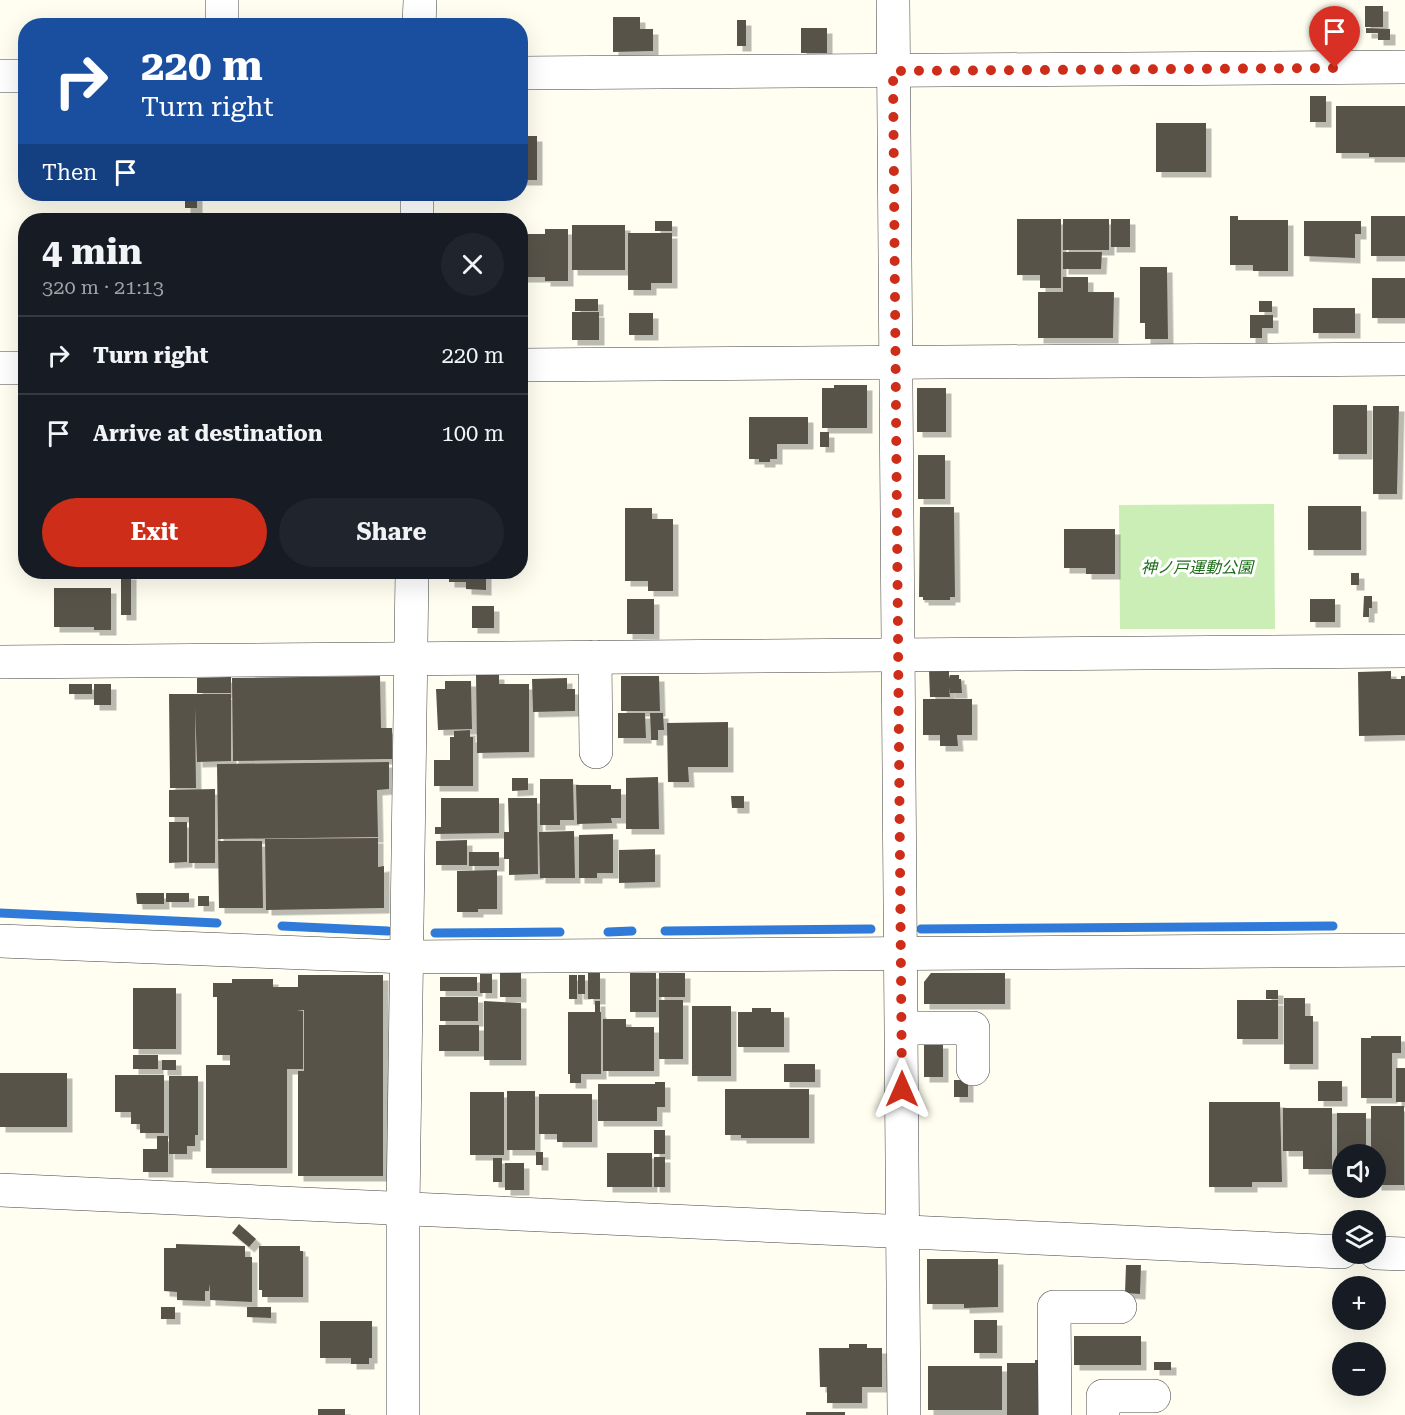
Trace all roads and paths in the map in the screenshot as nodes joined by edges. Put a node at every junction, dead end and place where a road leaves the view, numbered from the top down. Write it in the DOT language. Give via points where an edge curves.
graph roads {
  1 [pos="222,0"];
  2 [pos="420,0"];
  3 [pos="893,0"];
  4 [pos="222,18"];
  5 [pos="419,18"];
  6 [pos="1405,68"];
  7 [pos="893,71"];
  8 [pos="528,73"];
  9 [pos="0,76"];
  10 [pos="18,76"];
  11 [pos="1405,359"];
  12 [pos="896,362"];
  13 [pos="528,365"];
  14 [pos="0,368"];
  15 [pos="18,368"];
  16 [pos="412,579"];
  17 [pos="1405,651"];
  18 [pos="898,655"];
  19 [pos="595,657"];
  20 [pos="411,658"];
  21 [pos="0,662"];
  22 [pos="596,752"];
  23 [pos="0,941"];
  24 [pos="1405,950"];
  25 [pos="901,953"];
  26 [pos="406,957"];
  27 [pos="902,1028"];
  28 [pos="973,1069"];
  29 [pos="0,1190"];
  30 [pos="403,1209"];
  31 [pos="904,1232"];
  32 [pos="1332,1251"];
  33 [pos="1386,1253"];
  34 [pos="1405,1254"];
  35 [pos="1120,1307"];
  36 [pos="1154,1396"];
  37 [pos="403,1415"];
  38 [pos="904,1415"];
  39 [pos="1055,1415"];
  40 [pos="1103,1415"];
  1 -- 4 [label="street"];
  2 -- 5 [label="street"];
  3 -- 7 [label="street"];
  6 -- 7 [label="street"];
  7 -- 8 [label="street"];
  7 -- 12 [label="street"];
  9 -- 10 [label="street"];
  11 -- 12 [label="street"];
  12 -- 13 [label="street"];
  12 -- 18 [label="street"];
  14 -- 15 [label="street"];
  16 -- 20 [label="street"];
  17 -- 18 [label="street"];
  18 -- 19 [label="street"];
  18 -- 25 [label="street"];
  19 -- 20 [label="street"];
  19 -- 22 [label="street"];
  20 -- 21 [label="street"];
  20 -- 26 [label="street"];
  23 -- 26 [label="street"];
  24 -- 25 [label="street"];
  25 -- 26 [label="street"];
  25 -- 27 [label="street"];
  26 -- 30 [label="street"];
  27 -- 28 [label="street" via="973,1028"];
  27 -- 31 [label="street"];
  29 -- 30 [label="street"];
  30 -- 31 [label="street"];
  30 -- 37 [label="street"];
  31 -- 32 [label="street"];
  31 -- 38 [label="street"];
  33 -- 34 [label="street"];
  35 -- 39 [label="street" via="1054,1307"];
  36 -- 40 [label="street" via="1103,1396"];
}
